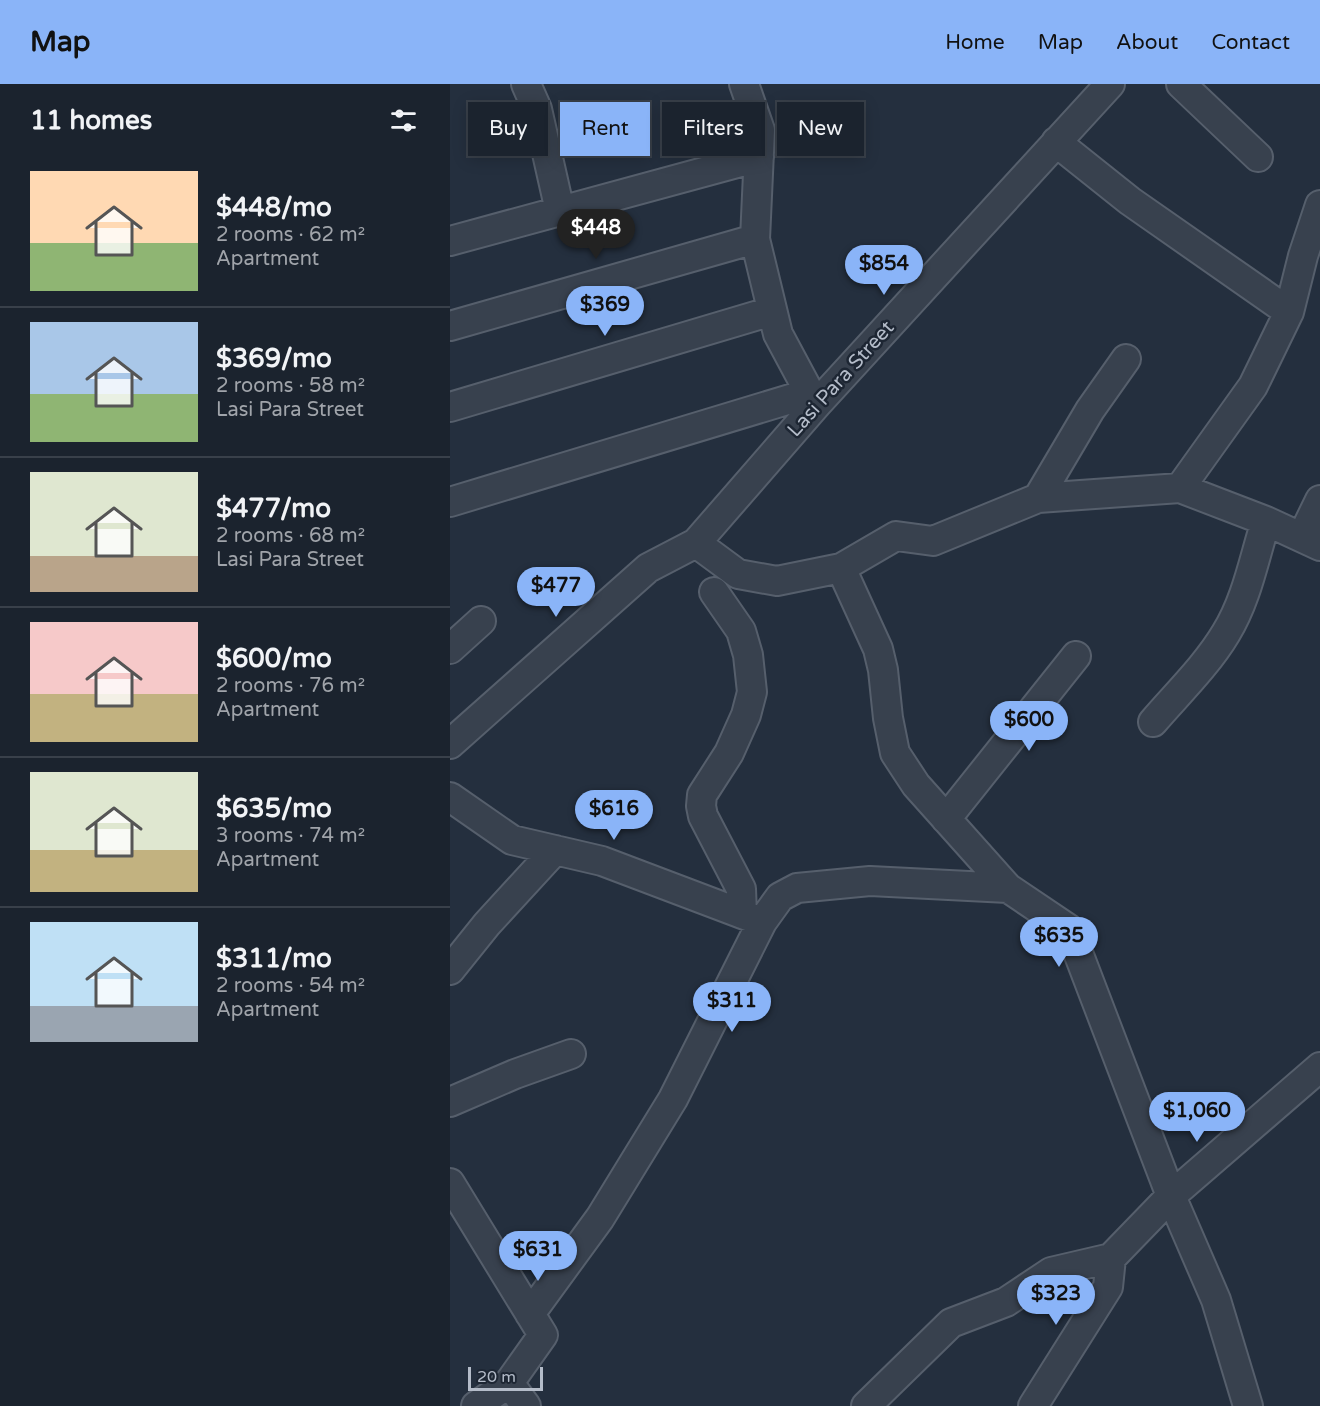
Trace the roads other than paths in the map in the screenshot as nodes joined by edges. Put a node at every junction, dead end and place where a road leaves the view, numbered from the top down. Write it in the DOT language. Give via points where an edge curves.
graph roads {
  1 [pos="526,84"];
  2 [pos="744,84"];
  3 [pos="1110,84"];
  4 [pos="1181,84"];
  5 [pos="1056,142"];
  6 [pos="759,157"];
  7 [pos="1258,157"];
  8 [pos="1320,205"];
  9 [pos="560,211"];
  10 [pos="755,239"];
  11 [pos="450,241"];
  12 [pos="772,311"];
  13 [pos="1289,312"];
  14 [pos="450,326"];
  15 [pos="1126,358"];
  16 [pos="813,399"];
  17 [pos="450,407"];
  18 [pos="1180,488"];
  19 [pos="1038,498"];
  20 [pos="1320,500"];
  21 [pos="450,502"];
  22 [pos="1266,520"];
  23 [pos="1311,542"];
  24 [pos="696,543"];
  25 [pos="841,568"];
  26 [pos="714,592"];
  27 [pos="481,621"];
  28 [pos="450,649"];
  29 [pos="1076,656"];
  30 [pos="1153,722"];
  31 [pos="450,744"];
  32 [pos="452,801"];
  33 [pos="946,819"];
  34 [pos="555,850"];
  35 [pos="1008,888"];
  36 [pos="752,918"];
  37 [pos="450,970"];
  38 [pos="571,1054"];
  39 [pos="1320,1067"];
  40 [pos="450,1102"];
  41 [pos="450,1183"];
  42 [pos="1171,1196"];
  43 [pos="1111,1258"];
  44 [pos="530,1314"];
  45 [pos="509,1383"];
  46 [pos="476,1406"];
  47 [pos="526,1406"];
  48 [pos="866,1406"];
  49 [pos="1033,1406"];
  50 [pos="1248,1406"];
  1 -- 9 [label="street" via="537,110"];
  2 -- 6 [label="street" via="760,130"];
  3 -- 5 [label="street, Lasi Para Street"];
  4 -- 7 [label="street"];
  5 -- 13 [label="street" via="1130,201"];
  5 -- 16 [label="street, Lasi Para Street"];
  6 -- 9 [label="street"];
  6 -- 10 [label="street"];
  8 -- 13 [label="street"];
  9 -- 11 [label="street"];
  10 -- 12 [label="street"];
  10 -- 14 [label="street"];
  12 -- 16 [label="street" via="778,334"];
  12 -- 17 [label="street"];
  13 -- 18 [label="street" via="1253,386"];
  15 -- 19 [label="street"];
  16 -- 21 [label="street"];
  16 -- 24 [label="street, Lasi Para Street"];
  18 -- 19 [label="street"];
  18 -- 22 [label="street"];
  19 -- 25 [label="street" via="933,541 896,536"];
  20 -- 23 [label="street"];
  22 -- 23 [label="street"];
  22 -- 30 [label="street" via="1249,581 1226,634"];
  24 -- 25 [label="street" via="738,574 777,581"];
  24 -- 31 [label="street" via="648,568"];
  25 -- 33 [label="street" via="878,649 895,753"];
  26 -- 36 [label="street" via="741,631 752,692 729,753 702,795 701,806"];
  27 -- 28 [label="street"];
  29 -- 33 [label="street"];
  32 -- 34 [label="street" via="512,840"];
  33 -- 35 [label="street"];
  34 -- 36 [label="street" via="602,861"];
  34 -- 37 [label="street"];
  35 -- 36 [label="street" via="870,880 797,888"];
  35 -- 42 [label="street" via="1069,929"];
  36 -- 44 [label="street" via="673,1099 600,1218"];
  38 -- 40 [label="street"];
  39 -- 42 [label="street"];
  41 -- 44 [label="street"];
  42 -- 43 [label="street"];
  42 -- 50 [label="street" via="1216,1300"];
  43 -- 48 [label="street" via="1051,1272 1006,1302 951,1323"];
  43 -- 49 [label="street" via="1108,1287"];
  44 -- 45 [label="street" via="543,1335"];
  45 -- 46 [label="street"];
  45 -- 47 [label="street"];
}
